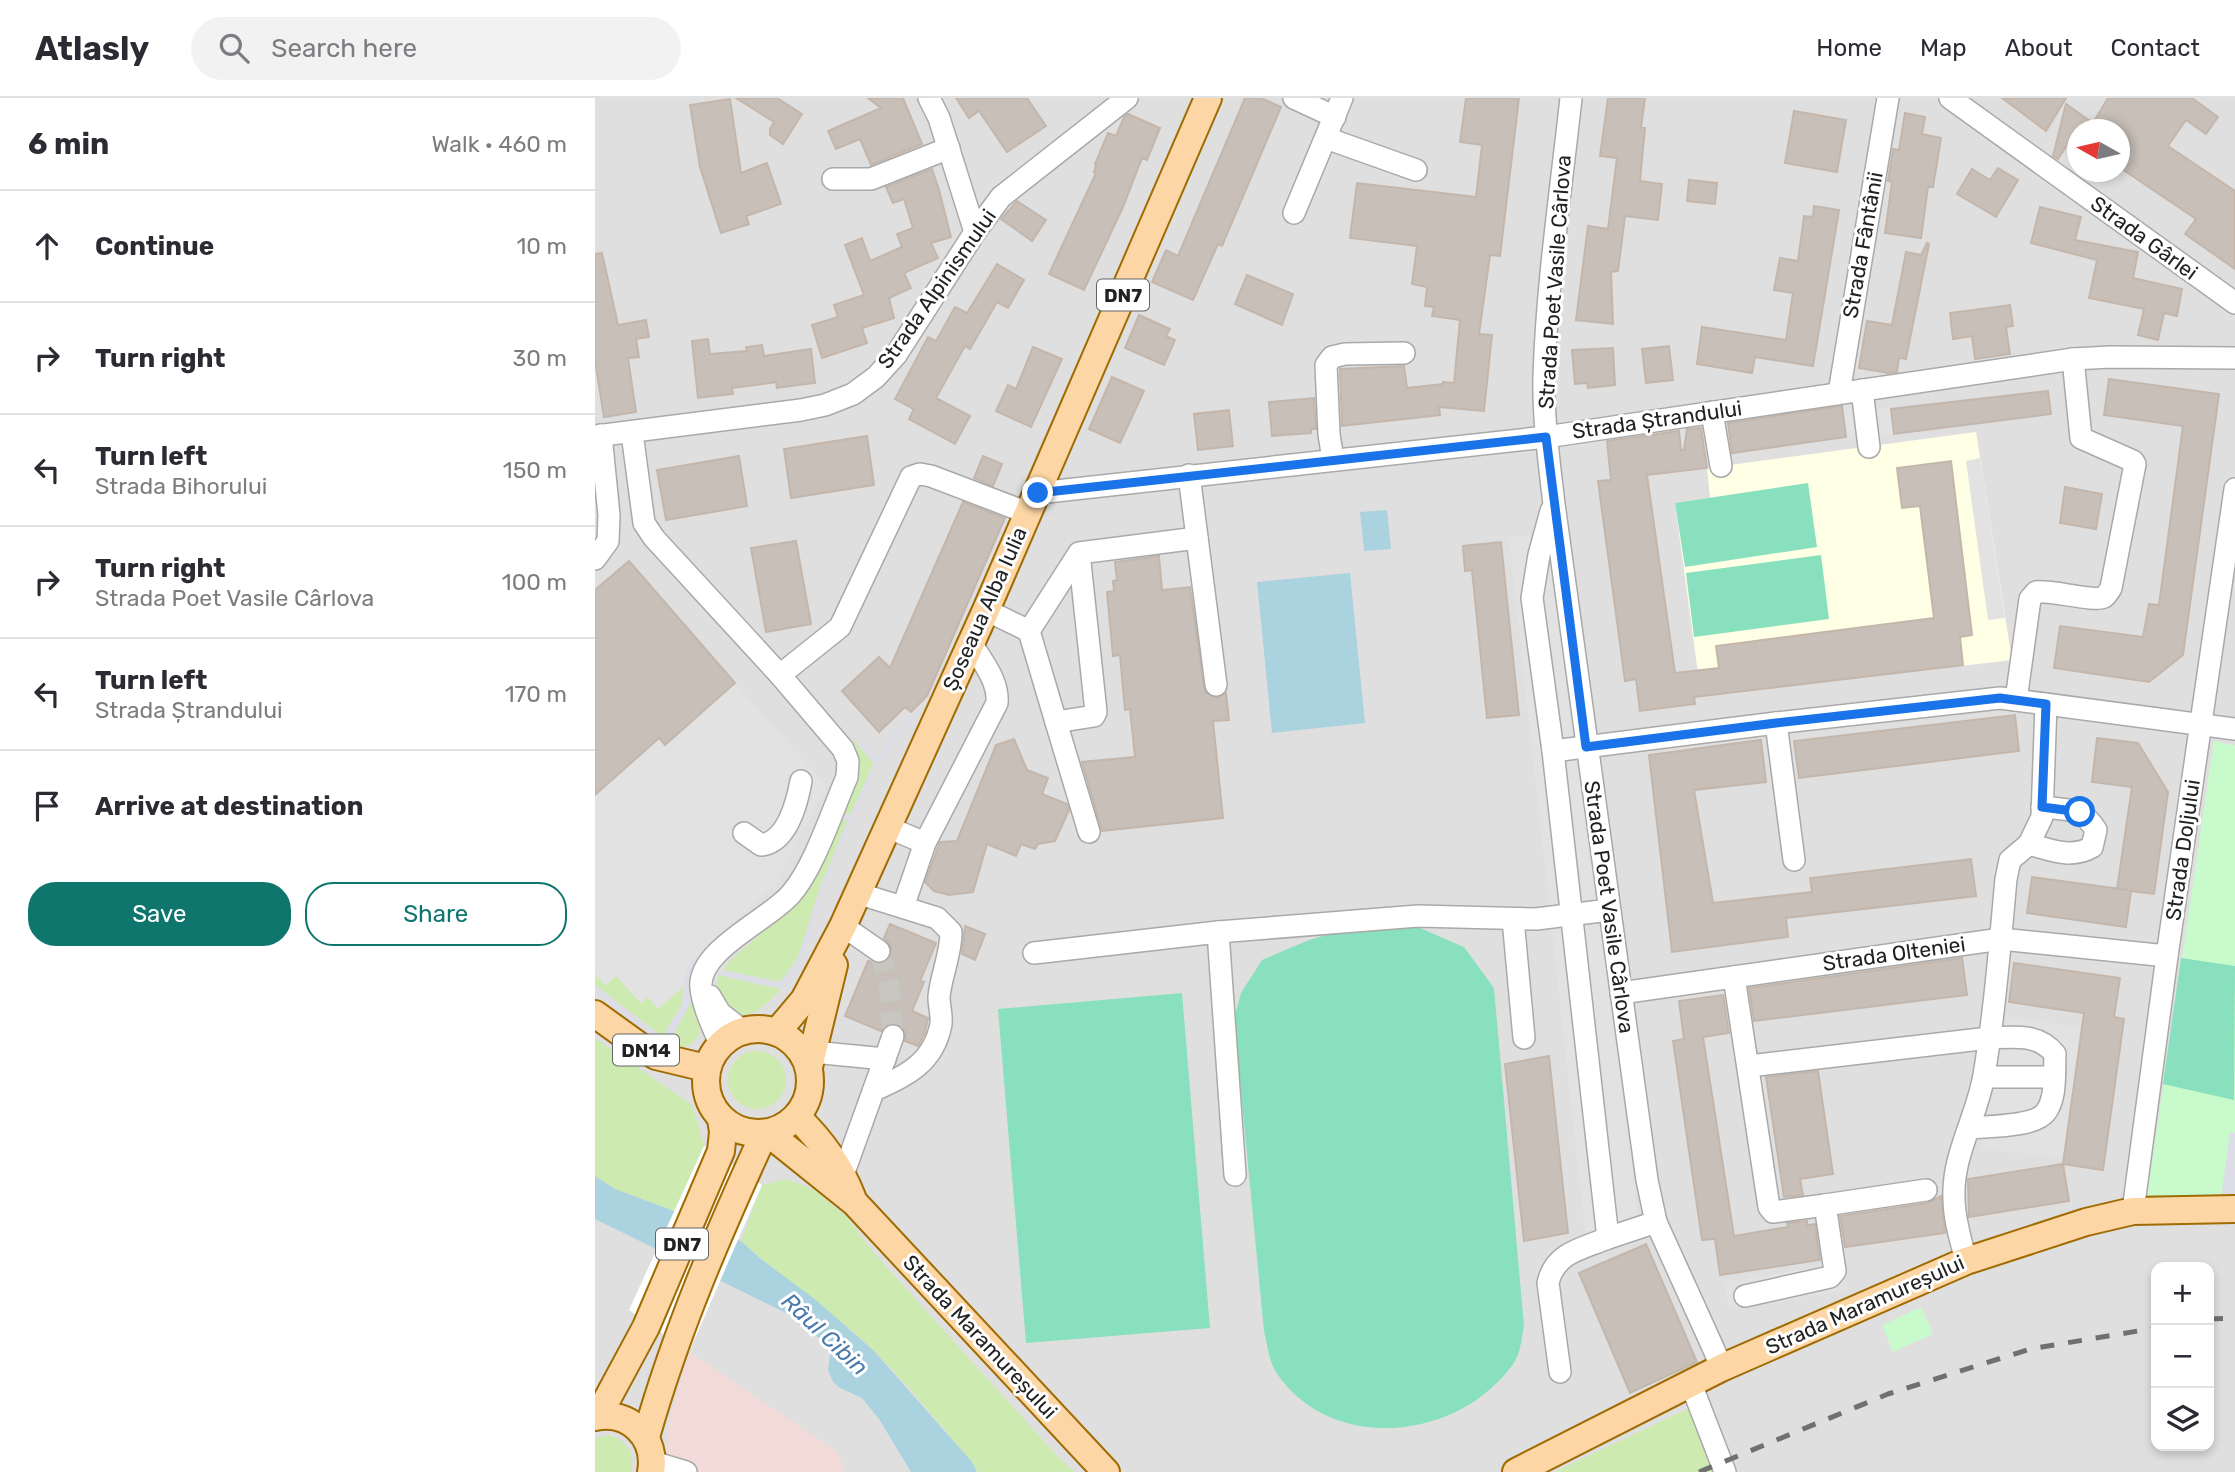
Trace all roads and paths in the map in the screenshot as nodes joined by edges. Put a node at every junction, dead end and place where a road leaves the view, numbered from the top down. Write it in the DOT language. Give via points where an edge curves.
graph roads {
  1 [pos="929,98"];
  2 [pos="1127,98"];
  3 [pos="1208,98"];
  4 [pos="1294,98"];
  5 [pos="1571,98"];
  6 [pos="1888,98"];
  7 [pos="1951,98"];
  8 [pos="1339,107"];
  9 [pos="1326,138"];
  10 [pos="949,148"];
  11 [pos="1416,170"];
  12 [pos="833,179"];
  13 [pos="1294,213"];
  14 [pos="975,232"];
  15 [pos="2235,303"];
  16 [pos="1404,353"];
  17 [pos="2235,358"];
  18 [pos="2073,359"];
  19 [pos="1862,390"];
  20 [pos="1839,393"];
  21 [pos="1712,412"];
  22 [pos="632,433"];
  23 [pos="598,436"];
  24 [pos="1546,437"];
  25 [pos="1869,447"];
  26 [pos="1333,460"];
  27 [pos="1721,466"];
  28 [pos="1189,475"];
  29 [pos="2235,489"];
  30 [pos="1033,503"];
  31 [pos="1553,504"];
  32 [pos="2232,536"];
  33 [pos="1197,538"];
  34 [pos="1079,553"];
  35 [pos="595,559"];
  36 [pos="986,610"];
  37 [pos="1029,631"];
  38 [pos="971,643"];
  39 [pos="780,675"];
  40 [pos="1216,685"];
  41 [pos="2016,700"];
  42 [pos="2046,704"];
  43 [pos="1056,722"];
  44 [pos="1776,723"];
  45 [pos="2200,724"];
  46 [pos="2235,729"];
  47 [pos="1586,747"];
  48 [pos="1553,751"];
  49 [pos="801,781"];
  50 [pos="2042,807"];
  51 [pos="887,827"];
  52 [pos="1089,832"];
  53 [pos="744,833"];
  54 [pos="925,843"];
  55 [pos="2029,844"];
  56 [pos="1794,860"];
  57 [pos="857,893"];
  58 [pos="903,906"];
  59 [pos="1609,910"];
  60 [pos="1570,915"];
  61 [pos="1513,919"];
  62 [pos="843,926"];
  63 [pos="1219,932"];
  64 [pos="2001,939"];
  65 [pos="729,943"];
  66 [pos="879,951"];
  67 [pos="1034,953"];
  68 [pos="2167,956"];
  69 [pos="1734,977"];
  70 [pos="1621,993"];
  71 [pos="595,1014"];
  72 [pos="743,1031"];
  73 [pos="778,1032"];
  74 [pos="893,1036"];
  75 [pos="1524,1038"];
  76 [pos="1989,1038"];
  77 [pos="720,1044"];
  78 [pos="885,1059"];
  79 [pos="811,1060"];
  80 [pos="1749,1066"];
  81 [pos="706,1068"];
  82 [pos="1984,1077"];
  83 [pos="2054,1077"];
  84 [pos="874,1090"];
  85 [pos="797,1117"];
  86 [pos="721,1119"];
  87 [pos="1970,1128"];
  88 [pos="766,1134"];
  89 [pos="807,1163"];
  90 [pos="843,1175"];
  91 [pos="1235,1175"];
  92 [pos="743,1178"];
  93 [pos="1926,1190"];
  94 [pos="854,1202"];
  95 [pos="1825,1205"];
  96 [pos="2235,1209"];
  97 [pos="2133,1211"];
  98 [pos="1657,1222"];
  99 [pos="1608,1238"];
  100 [pos="1966,1261"];
  101 [pos="1745,1296"];
  102 [pos="1721,1368"];
  103 [pos="1560,1371"];
  104 [pos="1691,1384"];
  105 [pos="596,1416"];
  106 [pos="646,1437"];
  107 [pos="652,1467"];
  108 [pos="686,1472"];
  109 [pos="1106,1472"];
  110 [pos="1516,1472"];
  111 [pos="1725,1472"];
  1 -- 10 [label="street"];
  2 -- 14 [label="street, Strada Alpinismului" via="1002,197"];
  3 -- 30 [label="main road, Șoseaua Alba Iulia / DN7"];
  4 -- 8 [label="street"];
  5 -- 24 [label="street, Strada Poet Vasile Cârlova" via="1546,350"];
  6 -- 20 [label="street, Strada Fântânii"];
  7 -- 15 [label="street, Strada Gârlei"];
  8 -- 9 [label="street"];
  9 -- 11 [label="street"];
  9 -- 13 [label="street"];
  10 -- 12 [label="street" via="871,179"];
  10 -- 14 [label="street"];
  14 -- 22 [label="street, Strada Alpinismului" via="896,355 853,394 813,408"];
  16 -- 26 [label="street" via="1332,357 1327,365"];
  17 -- 18 [label="street, Strada Ștrandului"];
  18 -- 19 [label="street, Strada Ștrandului"];
  18 -- 41 [label="street" via="2081,438 2135,464 2111,588 2097,599 2047,591 2036,592 2030,599"];
  19 -- 20 [label="street, Strada Ștrandului"];
  19 -- 25 [label="street"];
  20 -- 21 [label="street, Strada Ștrandului"];
  21 -- 24 [label="street, Strada Ștrandului"];
  21 -- 27 [label="street"];
  22 -- 23 [label="street, Strada Alpinismului"];
  22 -- 39 [label="street" via="644,523"];
  23 -- 35 [label="street" via="609,515 608,541"];
  24 -- 26 [label="street, Strada Ștrandului"];
  24 -- 31 [label="street, Strada Poet Vasile Cârlova"];
  26 -- 28 [label="street, Strada Ștrandului"];
  28 -- 30 [label="street, Strada Ștrandului"];
  28 -- 33 [label="street"];
  29 -- 32 [label="street, Strada Doljului"];
  30 -- 36 [label="main road, Șoseaua Alba Iulia / DN7"];
  30 -- 39 [label="street" via="931,476 911,477 840,627"];
  31 -- 47 [label="street, Strada Poet Vasile Cârlova"];
  31 -- 48 [label="street" via="1532,598"];
  32 -- 45 [label="street, Strada Doljului"];
  33 -- 34 [label="street"];
  33 -- 40 [label="street"];
  34 -- 37 [label="street"];
  34 -- 43 [label="street" via="1096,712"];
  36 -- 37 [label="street"];
  36 -- 38 [label="main road, Șoseaua Alba Iulia / DN7"];
  37 -- 43 [label="street"];
  38 -- 51 [label="main road, Șoseaua Alba Iulia / DN7"];
  38 -- 54 [label="street" via="993,681 997,703"];
  39 -- 65 [label="street" via="843,749 847,777 809,866 791,894"];
  41 -- 42 [label="street"];
  41 -- 44 [label="street" via="2000,698"];
  42 -- 45 [label="street"];
  42 -- 50 [label="street"];
  43 -- 52 [label="street"];
  44 -- 47 [label="street"];
  44 -- 56 [label="street"];
  45 -- 46 [label="street"];
  45 -- 68 [label="street, Strada Doljului"];
  47 -- 48 [label="street"];
  47 -- 59 [label="street, Strada Poet Vasile Cârlova"];
  48 -- 60 [label="street"];
  49 -- 53 [label="street" via="789,820 777,838 761,845"];
  50 -- 55 [label="street"];
  50 -- 55 [label="street" via="2080,812 2089,818 2097,830 2092,847 2081,853 2060,853"];
  51 -- 54 [label="street"];
  51 -- 57 [label="main road, Șoseaua Alba Iulia / DN7"];
  54 -- 58 [label="street"];
  55 -- 64 [label="street" via="2010,860"];
  57 -- 58 [label="street"];
  57 -- 62 [label="main road, Șoseaua Alba Iulia / DN7"];
  58 -- 84 [label="street" via="937,918 951,932 939,996 941,1021 937,1040 922,1063"];
  59 -- 60 [label="street"];
  59 -- 70 [label="street, Strada Poet Vasile Cârlova"];
  60 -- 61 [label="street"];
  60 -- 99 [label="street"];
  61 -- 63 [label="street" via="1418,916"];
  61 -- 75 [label="street"];
  62 -- 66 [label="street"];
  62 -- 73 [label="main road, Șoseaua Alba Iulia / DN7" via="804,1000"];
  62 -- 79 [label="main road, Șoseaua Alba Iulia / DN7"];
  63 -- 67 [label="street"];
  63 -- 91 [label="street"];
  64 -- 68 [label="street, Strada Olteniei"];
  64 -- 69 [label="street, Strada Olteniei"];
  64 -- 76 [label="street"];
  65 -- 72 [label="street" via="712,977 710,997 720,1013"];
  65 -- 77 [label="street" via="708,962 700,987"];
  68 -- 97 [label="street, Strada Doljului"];
  69 -- 70 [label="street, Strada Olteniei"];
  69 -- 80 [label="street"];
  70 -- 98 [label="street, Strada Poet Vasile Cârlova"];
  71 -- 81 [label="main road, DN14" via="656,1056"];
  72 -- 73 [label="main road"];
  72 -- 77 [label="main road"];
  73 -- 79 [label="main road"];
  74 -- 78 [label="street"];
  76 -- 80 [label="street"];
  76 -- 82 [label="street"];
  76 -- 83 [label="street" via="2027,1037 2047,1044 2055,1054"];
  77 -- 81 [label="main road"];
  78 -- 79 [label="street"];
  78 -- 84 [label="street"];
  79 -- 85 [label="main road, DN7" via="810,1090"];
  80 -- 95 [label="street" via="1769,1207 1773,1212"];
  81 -- 86 [label="main road, DN7" via="707,1096"];
  82 -- 83 [label="street"];
  82 -- 87 [label="street"];
  83 -- 87 [label="street" via="2045,1113 2030,1122"];
  84 -- 90 [label="street"];
  85 -- 88 [label="main road"];
  85 -- 90 [label="main road, Strada Maramureșului"];
  86 -- 88 [label="main road" via="733,1128"];
  86 -- 105 [label="main road, DN7" via="723,1142 718,1160 646,1327"];
  87 -- 100 [label="street" via="1963,1142 1954,1197"];
  88 -- 89 [label="main road, Strada Maramureșului"];
  88 -- 92 [label="main road, DN7"];
  89 -- 92 [label="main road" via="781,1159"];
  89 -- 94 [label="main road, Strada Maramureșului"];
  90 -- 94 [label="main road, Strada Maramureșului"];
  92 -- 106 [label="main road, DN7" via="679,1329"];
  93 -- 95 [label="street"];
  94 -- 109 [label="main road, Strada Maramureșului"];
  95 -- 101 [label="street" via="1835,1271 1830,1277"];
  96 -- 97 [label="main road, Strada Maramureșului"];
  97 -- 100 [label="main road, Strada Maramureșului" via="2074,1225"];
  98 -- 99 [label="street"];
  98 -- 102 [label="street, Strada Poet Vasile Cârlova"];
  99 -- 103 [label="street" via="1559,1260 1551,1269 1548,1283"];
  100 -- 102 [label="main road, Strada Maramureșului"];
  102 -- 104 [label="main road, Strada Maramureșului"];
  104 -- 110 [label="main road, Strada Maramureșului"];
  104 -- 111 [label="street"];
  105 -- 106 [label="main road, DN7" via="625,1419"];
  106 -- 107 [label="main road"];
  107 -- 108 [label="street"];
}
